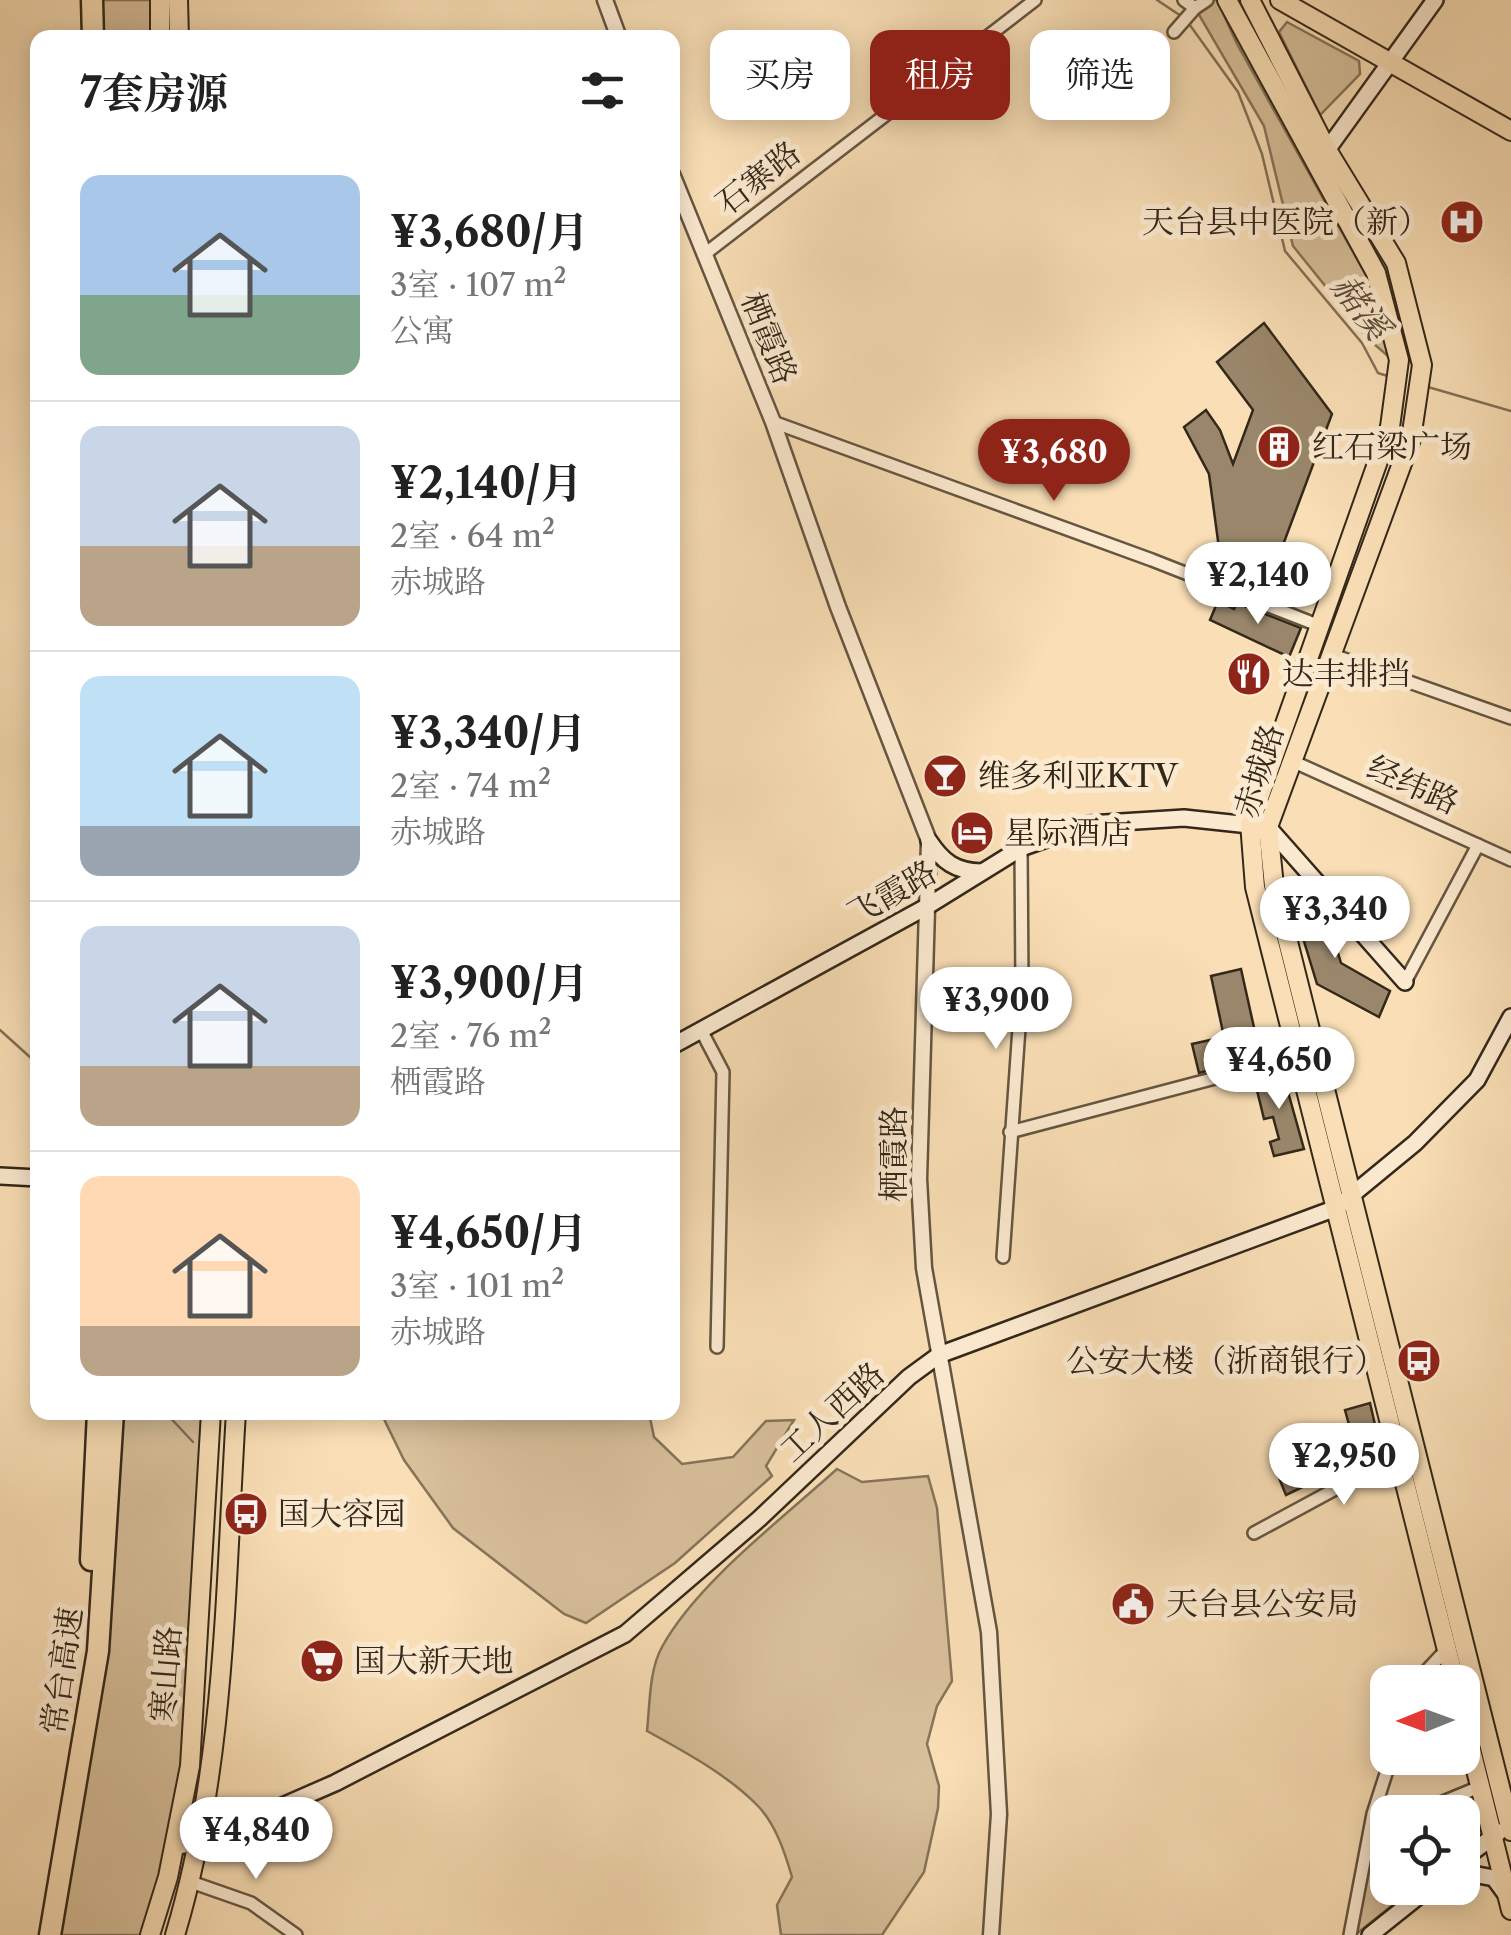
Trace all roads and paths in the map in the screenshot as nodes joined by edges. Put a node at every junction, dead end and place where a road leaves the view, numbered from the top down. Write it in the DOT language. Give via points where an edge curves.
graph roads {
  1 [pos="80,0"];
  2 [pos="92,0"];
  3 [pos="160,0"];
  4 [pos="178,0"];
  5 [pos="605,0"];
  6 [pos="1035,0"];
  7 [pos="1184,0"];
  8 [pos="1208,0"];
  9 [pos="1227,0"];
  10 [pos="1250,0"];
  11 [pos="1280,0"];
  12 [pos="1435,0"];
  13 [pos="1195,8"];
  14 [pos="80,30"];
  15 [pos="93,30"];
  16 [pos="160,30"];
  17 [pos="179,30"];
  18 [pos="616,30"];
  19 [pos="1174,32"];
  20 [pos="1390,63"];
  21 [pos="1511,131"];
  22 [pos="1328,150"];
  23 [pos="680,193"];
  24 [pos="706,254"];
  25 [pos="773,422"];
  26 [pos="1343,561"];
  27 [pos="1362,568"];
  28 [pos="1320,626"];
  29 [pos="1330,654"];
  30 [pos="1511,718"];
  31 [pos="1292,761"];
  32 [pos="1259,825"];
  33 [pos="929,841"];
  34 [pos="1478,845"];
  35 [pos="1021,848"];
  36 [pos="1511,860"];
  37 [pos="981,872"];
  38 [pos="926,907"];
  39 [pos="1404,982"];
  40 [pos="1292,992"];
  41 [pos="1511,1017"];
  42 [pos="702,1030"];
  43 [pos="680,1042"];
  44 [pos="1299,1056"];
  45 [pos="1010,1132"];
  46 [pos="0,1176"];
  47 [pos="30,1178"];
  48 [pos="1352,1197"];
  49 [pos="1336,1208"];
  50 [pos="1003,1256"];
  51 [pos="717,1348"];
  52 [pos="939,1355"];
  53 [pos="98,1420"];
  54 [pos="112,1420"];
  55 [pos="210,1420"];
  56 [pos="235,1420"];
  57 [pos="1405,1451"];
  58 [pos="1254,1533"];
  59 [pos="1446,1650"];
  60 [pos="1432,1665"];
  61 [pos="1450,1665"];
  62 [pos="1490,1749"];
  63 [pos="1480,1761"];
  64 [pos="1511,1774"];
  65 [pos="1386,1775"];
  66 [pos="1472,1790"];
  67 [pos="1460,1795"];
  68 [pos="1506,1828"];
  69 [pos="200,1842"];
  70 [pos="174,1847"];
  71 [pos="1480,1847"];
  72 [pos="1370,1851"];
  73 [pos="1366,1854"];
  74 [pos="1480,1875"];
  75 [pos="191,1882"];
  76 [pos="1509,1903"];
  77 [pos="1408,1905"];
  78 [pos="38,1935"];
  79 [pos="50,1935"];
  80 [pos="150,1935"];
  81 [pos="175,1935"];
  82 [pos="296,1935"];
  83 [pos="991,1935"];
  84 [pos="1350,1935"];
  85 [pos="1370,1935"];
  1 -- 14 [label="highway"];
  2 -- 15 [label="highway"];
  3 -- 16 [label="main road"];
  4 -- 17 [label="main road"];
  5 -- 18 [label="street"];
  6 -- 24 [label="street, 石寨路"];
  7 -- 13 [label="street"];
  8 -- 13 [label="street"];
  9 -- 26 [label="main road, 赤城路" via="1376,274 1399,360 1390,428"];
  10 -- 22 [label="main road, 赤城路"];
  11 -- 20 [label="main road"];
  12 -- 20 [label="main road"];
  13 -- 19 [label="street"];
  20 -- 21 [label="main road"];
  20 -- 22 [label="main road"];
  22 -- 27 [label="main road, 赤城路" via="1396,263 1422,365 1410,439"];
  23 -- 24 [label="street, 栖霞路"];
  24 -- 25 [label="street, 栖霞路"];
  25 -- 28 [label="street"];
  25 -- 33 [label="street, 栖霞路"];
  26 -- 27 [label="main road"];
  26 -- 28 [label="main road, 赤城路"];
  27 -- 29 [label="main road, 赤城路"];
  28 -- 32 [label="main road, 赤城路"];
  29 -- 30 [label="street"];
  29 -- 31 [label="main road, 赤城路"];
  31 -- 32 [label="main road, 赤城路"];
  31 -- 34 [label="street, 经纬路"];
  32 -- 35 [label="main road, 飞霞路" via="1184,818 1090,824"];
  32 -- 39 [label="main road"];
  32 -- 40 [label="main road, 赤城路"];
  33 -- 37 [label="main road" via="962,871"];
  33 -- 38 [label="street, 栖霞路"];
  34 -- 36 [label="street, 经纬路"];
  34 -- 39 [label="street"];
  35 -- 37 [label="main road, 飞霞路"];
  35 -- 45 [label="street" via="1022,985"];
  37 -- 38 [label="main road, 飞霞路"];
  38 -- 42 [label="main road, 飞霞路"];
  38 -- 52 [label="street, 栖霞路" via="919,1179 924,1268"];
  40 -- 44 [label="main road, 赤城路"];
  40 -- 48 [label="main road, 赤城路"];
  41 -- 48 [label="main road, 工人西路" via="1477,1080"];
  42 -- 43 [label="main road, 飞霞路"];
  42 -- 51 [label="street" via="723,1072"];
  44 -- 45 [label="street"];
  44 -- 49 [label="main road, 赤城路"];
  45 -- 50 [label="street"];
  46 -- 47 [label="main road"];
  48 -- 49 [label="main road, 工人西路"];
  48 -- 57 [label="main road, 赤城路"];
  49 -- 52 [label="main road, 工人西路"];
  49 -- 57 [label="main road, 赤城路"];
  52 -- 69 [label="main road, 工人西路" via="626,1634 335,1783"];
  52 -- 83 [label="street, 栖霞路" via="989,1632 999,1814"];
  53 -- 78 [label="highway, 常台高速" via="86,1649"];
  54 -- 79 [label="highway, 常台高速" via="98,1651"];
  55 -- 70 [label="main road, 寒山路" via="190,1766"];
  56 -- 69 [label="main road, 寒山路" via="213,1771"];
  57 -- 58 [label="street"];
  57 -- 59 [label="main road, 赤城路"];
  57 -- 62 [label="main road, 赤城路"];
  59 -- 60 [label="street"];
  59 -- 61 [label="main road, 赤城路"];
  62 -- 64 [label="main road"];
  62 -- 68 [label="main road, 赤城路"];
  63 -- 68 [label="main road, 赤城路"];
  65 -- 73 [label="street"];
  66 -- 67 [label="street"];
  68 -- 71 [label="main road"];
  68 -- 76 [label="main road, 赤城路"];
  69 -- 70 [label="main road, 工人西路"];
  69 -- 75 [label="main road, 寒山路"];
  70 -- 80 [label="main road, 寒山路"];
  72 -- 73 [label="street"];
  73 -- 84 [label="street"];
  74 -- 76 [label="main road" via="1494,1878"];
  75 -- 81 [label="main road, 寒山路"];
  75 -- 82 [label="street" via="251,1902"];
  77 -- 85 [label="main road"];
}
